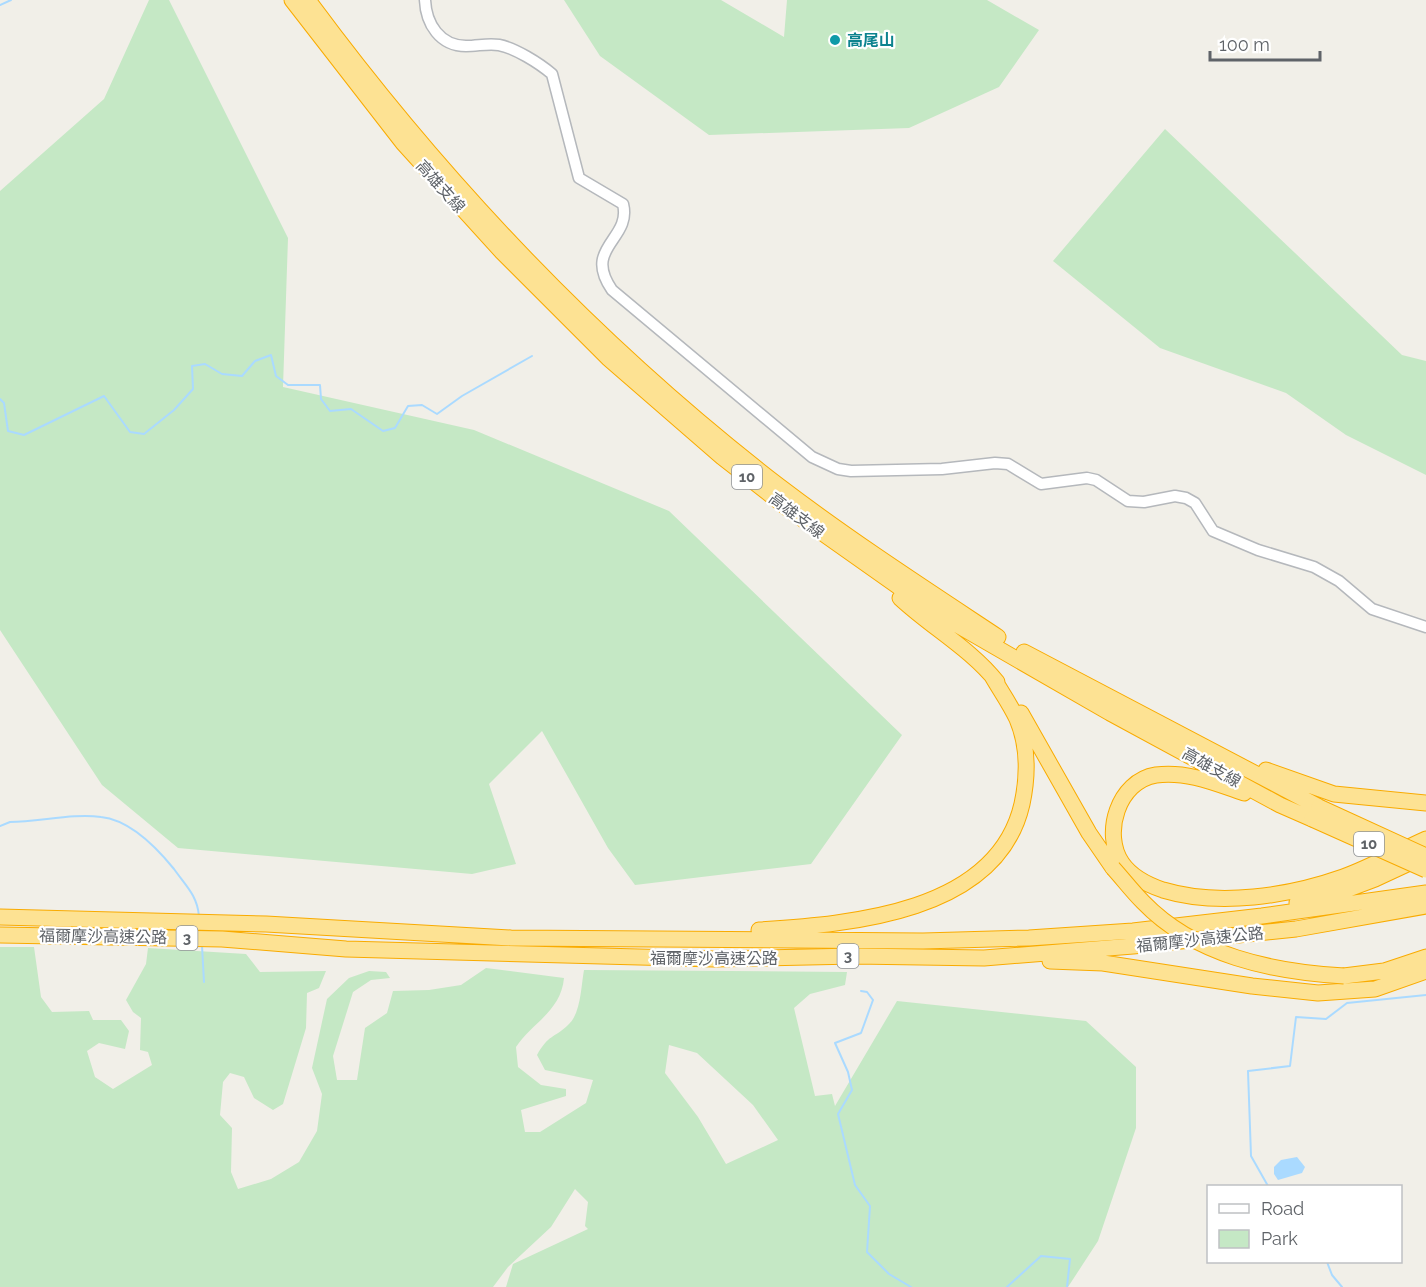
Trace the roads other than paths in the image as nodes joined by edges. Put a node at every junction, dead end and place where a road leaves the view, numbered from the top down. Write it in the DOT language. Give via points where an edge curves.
graph roads {
  1 [pos="292,0"];
  2 [pos="308,0"];
  3 [pos="425,0"];
  4 [pos="861,562"];
  5 [pos="1426,627"];
  6 [pos="992,676"];
  7 [pos="1194,742"];
  8 [pos="1426,803"];
  9 [pos="1280,805"];
  10 [pos="1315,813"];
  11 [pos="1426,839"];
  12 [pos="1426,855"];
  13 [pos="1426,870"];
  14 [pos="1426,892"];
  15 [pos="1426,906"];
  16 [pos="1262,916"];
  17 [pos="0,917"];
  18 [pos="0,935"];
  19 [pos="714,938"];
  20 [pos="984,957"];
  21 [pos="1426,957"];
  22 [pos="1426,971"];
  23 [pos="1426,982"];
  24 [pos="1393,985"];
  1 -- 4 [label="highway, 高雄支線 / 10" via="339,64 440,186 572,323 722,457"];
  2 -- 7 [label="highway, 高雄支線 / 10" via="396,114 535,269 630,362 734,450 852,540 1005,642"];
  3 -- 5 [label="street" via="426,15 439,37 448,43 502,45 552,74 579,177 623,204 624,221 602,260 605,280 612,290 813,457 851,471 1001,464 1022,471 1041,484 1096,480 1128,501 1186,498 1195,503 1213,531 1314,567 1339,581 1372,609"];
  4 -- 6 [label="highway"];
  4 -- 9 [label="highway, 高雄支線 / 10" via="933,611"];
  6 -- 19 [label="highway" via="1017,720 1027,765 1026,787 1012,831 978,875 937,899 888,913"];
  6 -- 21 [label="highway, bridge" via="1016,705 1113,868 1144,904 1173,927 1208,946 1282,971 1344,976 1384,971"];
  7 -- 8 [label="highway" via="1207,742 1257,766 1334,794"];
  7 -- 10 [label="highway, 高雄支線 / 10"];
  9 -- 10 [label="highway, 高雄支線 / 10"];
  9 -- 11 [label="highway" via="1186,774 1153,776 1132,787 1118,805 1115,846 1120,861 1143,881 1162,890 1217,898 1250,897 1314,886"];
  10 -- 12 [label="highway, 高雄支線 / 10, bridge"];
  10 -- 13 [label="highway, 高雄支線 / 10, bridge"];
  12 -- 16 [label="highway" via="1375,879"];
  14 -- 16 [label="highway, 福爾摩沙高速公路 / 3"];
  15 -- 20 [label="highway, 福爾摩沙高速公路 / 3" via="1296,929"];
  16 -- 19 [label="highway, 福爾摩沙高速公路 / 3" via="1029,938 924,941"];
  17 -- 19 [label="highway, 福爾摩沙高速公路 / 3" via="266,924 511,938"];
  18 -- 20 [label="highway, 福爾摩沙高速公路 / 3" via="107,935 266,941 346,949 714,959"];
  20 -- 24 [label="highway" via="1103,963 1309,992 1358,992"];
  22 -- 24 [label="highway"];
  23 -- 24 [label="highway"];
}
